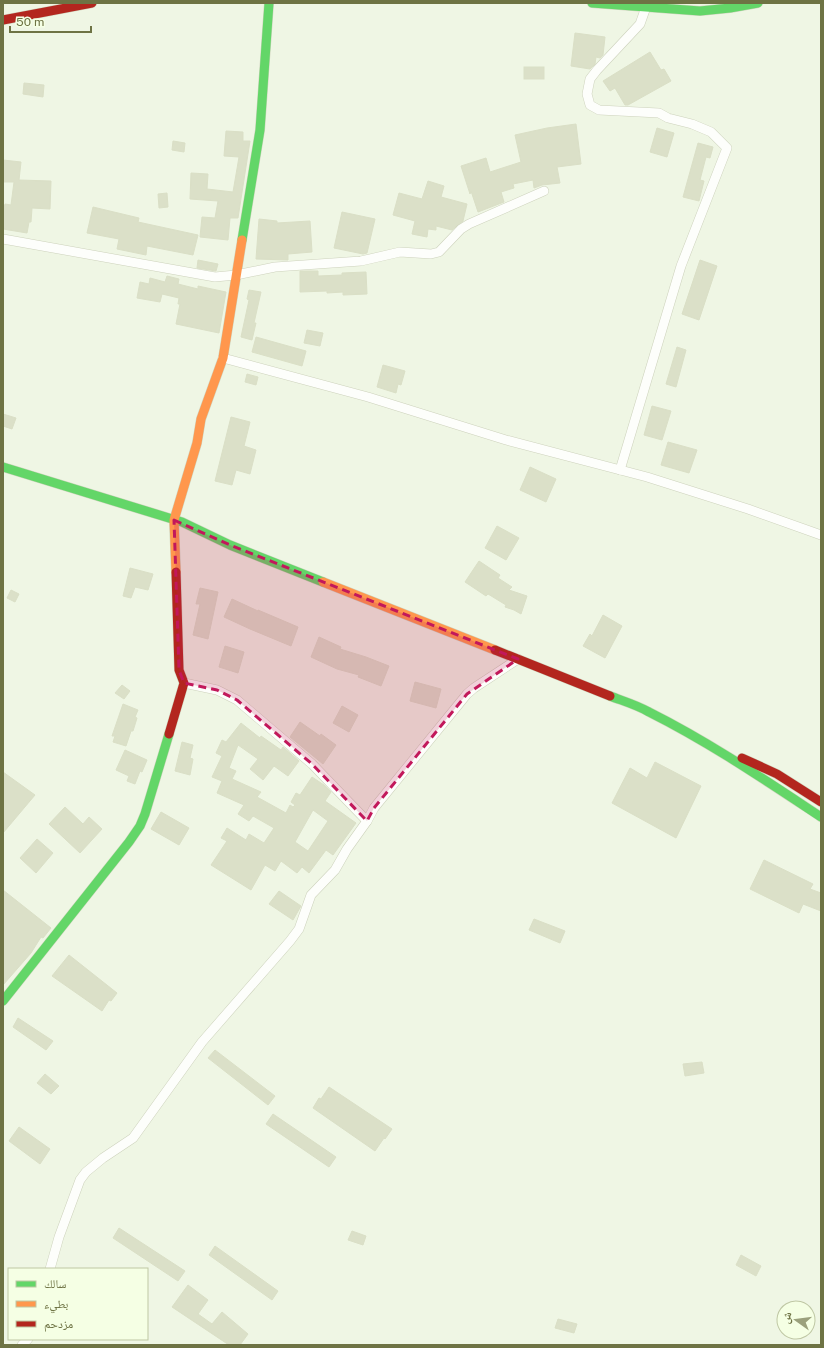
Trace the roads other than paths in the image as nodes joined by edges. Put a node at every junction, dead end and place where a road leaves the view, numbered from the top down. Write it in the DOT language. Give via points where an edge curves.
graph roads {
  1 [pos="92,3"];
  2 [pos="269,3"];
  3 [pos="592,3"];
  4 [pos="758,3"];
  5 [pos="646,8"];
  6 [pos="3,20"];
  7 [pos="544,191"];
  8 [pos="3,239"];
  9 [pos="236,275"];
  10 [pos="223,358"];
  11 [pos="3,468"];
  12 [pos="620,470"];
  13 [pos="174,520"];
  14 [pos="821,535"];
  15 [pos="518,659"];
  16 [pos="184,682"];
  17 [pos="699,740"];
  18 [pos="821,802"];
  19 [pos="821,817"];
  20 [pos="367,821"];
  21 [pos="3,1001"];
  22 [pos="50,1268"];
  1 -- 6 [label="main road"];
  2 -- 9 [label="main road" via="260,130"];
  3 -- 5 [label="main road"];
  4 -- 5 [label="main road" via="700,11"];
  5 -- 12 [label="street" via="640,24 590,78 587,94 590,105 599,110 659,113 711,132 726,148 681,266"];
  7 -- 9 [label="street" via="461,229 435,253 400,252 361,261 275,267"];
  8 -- 9 [label="street" via="215,277"];
  9 -- 10 [label="main road"];
  10 -- 12 [label="street" via="375,399 506,440"];
  10 -- 13 [label="main road" via="201,419 197,443"];
  11 -- 13 [label="main road"];
  12 -- 14 [label="street" via="748,509"];
  13 -- 15 [label="main road"];
  13 -- 16 [label="main road" via="179,670"];
  15 -- 17 [label="main road" via="648,711"];
  15 -- 20 [label="street" via="467,694 374,808"];
  16 -- 20 [label="street" via="217,690 237,700 312,764"];
  16 -- 21 [label="main road" via="140,826"];
  17 -- 18 [label="main road" via="777,774"];
  17 -- 19 [label="main road"];
  20 -- 22 [label="street" via="335,870 311,895 295,935 202,1042 133,1138 86,1172 80,1180"];
}
